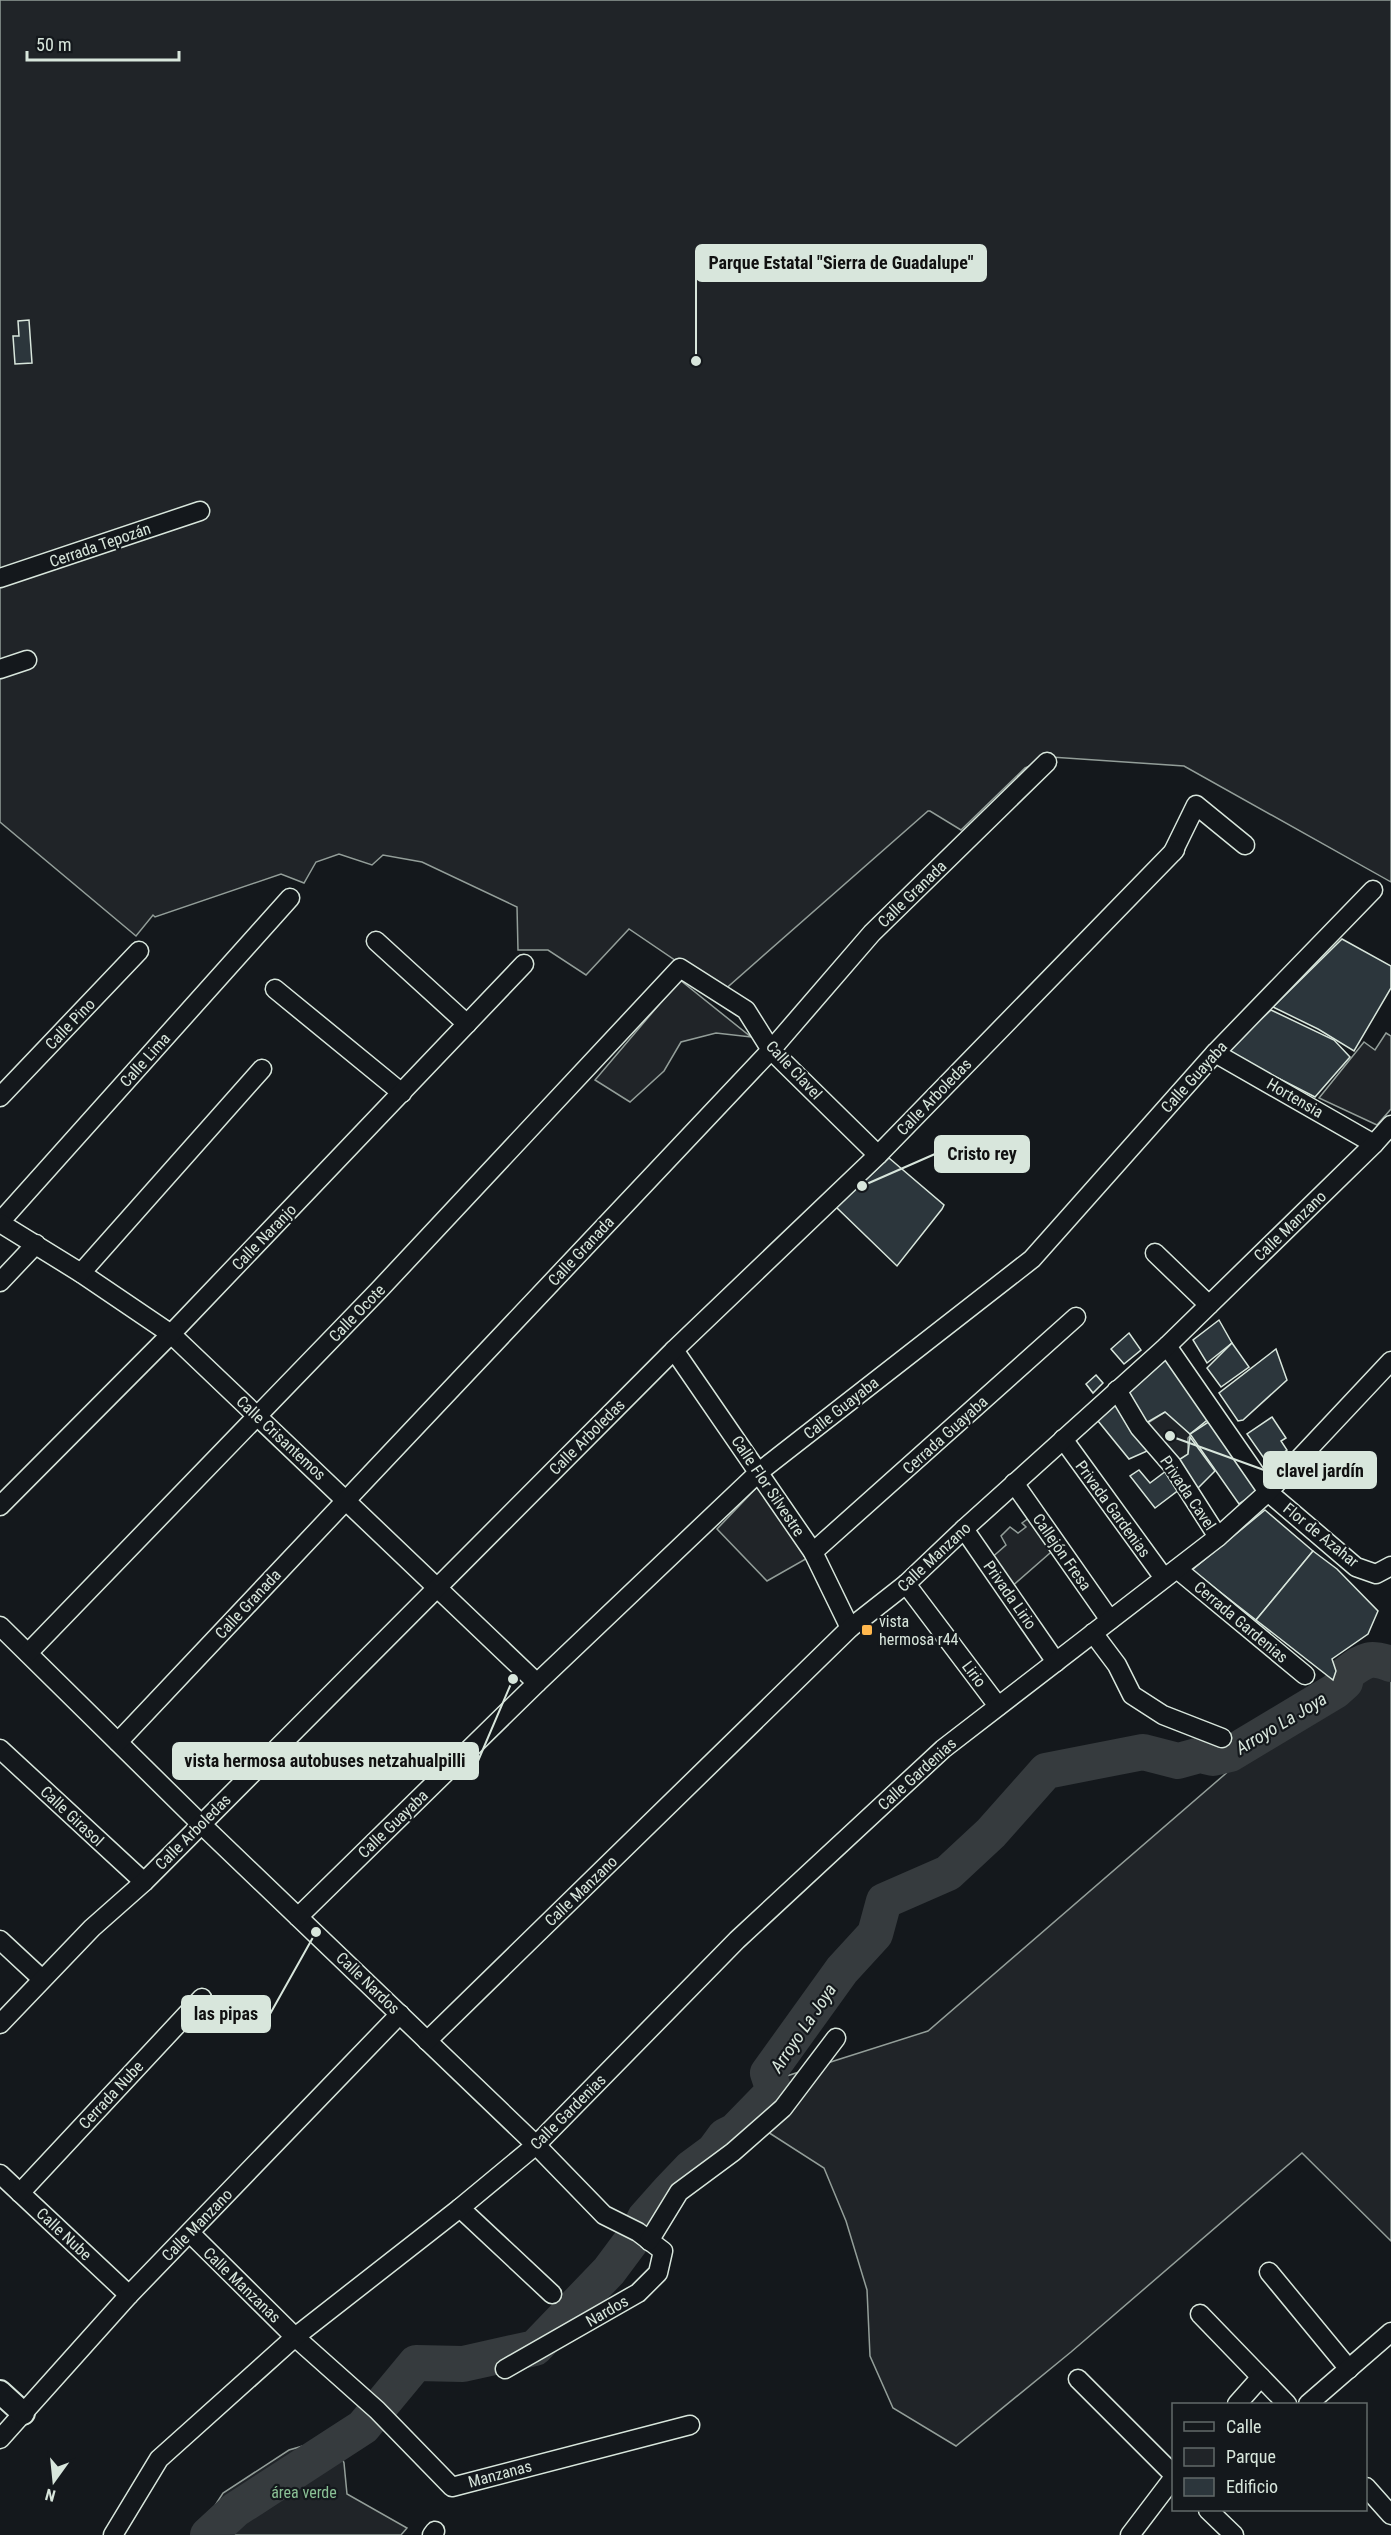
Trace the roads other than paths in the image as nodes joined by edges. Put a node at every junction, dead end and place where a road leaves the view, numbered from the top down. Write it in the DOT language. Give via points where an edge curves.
graph roads {
  1 [pos="200,511"];
  2 [pos="0,578"];
  3 [pos="27,660"];
  4 [pos="0,669"];
  5 [pos="1047,762"];
  6 [pos="1245,845"];
  7 [pos="1373,890"];
  8 [pos="290,898"];
  9 [pos="376,941"];
  10 [pos="140,951"];
  11 [pos="524,964"];
  12 [pos="680,968"];
  13 [pos="276,989"];
  14 [pos="467,1024"];
  15 [pos="771,1050"];
  16 [pos="1215,1053"];
  17 [pos="262,1069"];
  18 [pos="402,1093"];
  19 [pos="0,1097"];
  20 [pos="1391,1125"];
  21 [pos="1374,1144"];
  22 [pos="878,1155"];
  23 [pos="0,1222"];
  24 [pos="36,1244"];
  25 [pos="1155,1253"];
  26 [pos="81,1273"];
  27 [pos="0,1282"];
  28 [pos="1209,1305"];
  29 [pos="1076,1317"];
  30 [pos="171,1334"];
  31 [pos="1167,1346"];
  32 [pos="674,1350"];
  33 [pos="1391,1361"];
  34 [pos="1117,1390"];
  35 [pos="257,1416"];
  36 [pos="1063,1439"];
  37 [pos="759,1472"];
  38 [pos="1014,1484"];
  39 [pos="1268,1492"];
  40 [pos="347,1499"];
  41 [pos="0,1506"];
  42 [pos="964,1529"];
  43 [pos="1218,1537"];
  44 [pos="813,1552"];
  45 [pos="1383,1570"];
  46 [pos="1170,1573"];
  47 [pos="906,1584"];
  48 [pos="436,1586"];
  49 [pos="1110,1620"];
  50 [pos="0,1626"];
  51 [pos="850,1629"];
  52 [pos="1093,1633"];
  53 [pos="27,1653"];
  54 [pos="1056,1662"];
  55 [pos="1305,1675"];
  56 [pos="537,1683"];
  57 [pos="998,1706"];
  58 [pos="1222,1738"];
  59 [pos="118,1742"];
  60 [pos="0,1749"];
  61 [pos="201,1824"];
  62 [pos="144,1882"];
  63 [pos="298,1917"];
  64 [pos="0,1940"];
  65 [pos="42,1979"];
  66 [pos="202,1998"];
  67 [pos="400,2014"];
  68 [pos="0,2024"];
  69 [pos="836,2038"];
  70 [pos="427,2041"];
  71 [pos="536,2145"];
  72 [pos="0,2174"];
  73 [pos="20,2193"];
  74 [pos="460,2208"];
  75 [pos="190,2233"];
  76 [pos="644,2237"];
  77 [pos="1269,2272"];
  78 [pos="552,2294"];
  79 [pos="129,2295"];
  80 [pos="1200,2314"];
  81 [pos="1391,2332"];
  82 [pos="295,2337"];
  83 [pos="505,2369"];
  84 [pos="1348,2369"];
  85 [pos="1261,2377"];
  86 [pos="1078,2379"];
  87 [pos="0,2392"];
  88 [pos="1238,2403"];
  89 [pos="1286,2403"];
  90 [pos="1309,2403"];
  91 [pos="23,2413"];
  92 [pos="690,2425"];
  93 [pos="0,2439"];
  94 [pos="1172,2475"];
  95 [pos="1172,2477"];
  96 [pos="1367,2488"];
  97 [pos="1385,2496"];
  98 [pos="1209,2511"];
  99 [pos="1391,2515"];
  100 [pos="113,2535"];
  101 [pos="1130,2535"];
  102 [pos="1234,2535"];
  1 -- 2 [label="street, Cerrada Tepozán"];
  3 -- 4 [label="street"];
  5 -- 15 [label="street, Calle Granada" via="872,933"];
  6 -- 22 [label="street, Calle Arboledas" via="1196,805 1174,851"];
  7 -- 16 [label="street, Calle Guayaba"];
  8 -- 23 [label="street, Calle Lima"];
  9 -- 14 [label="street"];
  10 -- 19 [label="street, Calle Pino"];
  11 -- 14 [label="street, Calle Naranjo"];
  12 -- 15 [label="street, Calle Clavel" via="746,1010"];
  12 -- 35 [label="street, Calle Ocote"];
  13 -- 18 [label="street"];
  14 -- 18 [label="street, Calle Naranjo"];
  15 -- 22 [label="street, Calle Clavel"];
  15 -- 40 [label="street, Calle Granada"];
  16 -- 21 [label="street, Hortensia"];
  16 -- 37 [label="street, Calle Guayaba" via="1032,1258"];
  17 -- 26 [label="street"];
  18 -- 30 [label="street, Calle Naranjo"];
  20 -- 21 [label="street, Calle Manzano"];
  21 -- 28 [label="street, Calle Manzano"];
  22 -- 32 [label="street, Calle Arboledas"];
  23 -- 24 [label="street, Calle Crisantemos"];
  24 -- 26 [label="street, Calle Crisantemos"];
  24 -- 27 [label="street"];
  25 -- 28 [label="street"];
  26 -- 30 [label="street, Calle Crisantemos"];
  28 -- 31 [label="street, Calle Manzano"];
  29 -- 44 [label="street, Cerrada Guayaba"];
  30 -- 35 [label="street, Calle Crisantemos"];
  30 -- 41 [label="street, Calle Naranjo"];
  31 -- 34 [label="street, Calle Manzano"];
  31 -- 39 [label="street, Flor de Azahar"];
  32 -- 37 [label="street, Calle Flor Silvestre"];
  32 -- 48 [label="street, Calle Arboledas"];
  33 -- 39 [label="street, Calle Gardenias"];
  34 -- 36 [label="street, Calle Manzano"];
  34 -- 43 [label="street, Privada Cavel"];
  35 -- 40 [label="street, Calle Crisantemos"];
  35 -- 53 [label="street, Calle Ocote"];
  36 -- 38 [label="street, Calle Manzano"];
  36 -- 46 [label="street, Privada Gardenias"];
  37 -- 44 [label="street, Calle Flor Silvestre"];
  37 -- 56 [label="street, Calle Guayaba"];
  38 -- 42 [label="street, Calle Manzano"];
  38 -- 49 [label="street, Callejón Fresa"];
  39 -- 43 [label="street, Calle Gardenias"];
  39 -- 45 [label="street, Flor de Azahar" via="1356,1567"];
  40 -- 48 [label="street, Calle Crisantemos"];
  40 -- 59 [label="street, Calle Granada"];
  42 -- 47 [label="street, Calle Manzano"];
  42 -- 54 [label="street, Privada Lirio"];
  43 -- 46 [label="street, Calle Gardenias"];
  44 -- 51 [label="street, Calle Flor Silvestre"];
  46 -- 49 [label="street, Calle Gardenias"];
  46 -- 55 [label="street, Cerrada Gardenias"];
  47 -- 51 [label="street, Calle Manzano"];
  47 -- 57 [label="street, Lirio"];
  48 -- 56 [label="street, Calle Crisantemos"];
  48 -- 61 [label="street, Calle Arboledas"];
  49 -- 52 [label="street, Calle Gardenias"];
  50 -- 53 [label="street, Calle Nardos"];
  51 -- 70 [label="street, Calle Manzano"];
  52 -- 54 [label="street, Calle Gardenias"];
  52 -- 58 [label="street" via="1117,1665 1132,1695 1163,1715"];
  53 -- 59 [label="street, Calle Nardos"];
  54 -- 57 [label="street, Calle Gardenias"];
  56 -- 63 [label="street, Calle Guayaba"];
  57 -- 71 [label="street, Calle Gardenias" via="943,1749 736,1940"];
  59 -- 61 [label="street, Calle Nardos"];
  60 -- 62 [label="street, Calle Girasol"];
  61 -- 62 [label="street, Calle Arboledas"];
  61 -- 63 [label="street, Calle Nardos"];
  62 -- 65 [label="street, Calle Arboledas"];
  63 -- 67 [label="street, Calle Nardos"];
  64 -- 65 [label="street"];
  65 -- 68 [label="street, Calle Arboledas"];
  66 -- 73 [label="street, Cerrada Nube"];
  67 -- 70 [label="street, Calle Nardos"];
  67 -- 75 [label="street, Calle Manzano"];
  69 -- 76 [label="street" via="783,2108 679,2192"];
  70 -- 71 [label="street, Calle Nardos"];
  71 -- 74 [label="street, Calle Gardenias"];
  71 -- 76 [label="street, Calle Nardos" via="604,2215"];
  72 -- 73 [label="street, Calle Nube"];
  73 -- 79 [label="street, Calle Nube"];
  74 -- 78 [label="street"];
  74 -- 82 [label="street, Calle Gardenias"];
  75 -- 79 [label="street, Calle Manzano"];
  75 -- 82 [label="street, Calle Manzanas"];
  76 -- 83 [label="street, Nardos" via="663,2251 658,2273 638,2293"];
  77 -- 84 [label="street"];
  79 -- 91 [label="street, Calle Manzano"];
  80 -- 85 [label="street"];
  81 -- 84 [label="street"];
  82 -- 92 [label="street, Manzanas" via="377,2410 452,2487"];
  82 -- 100 [label="street, Calle Gardenias" via="159,2459"];
  84 -- 90 [label="street"];
  85 -- 88 [label="street"];
  85 -- 89 [label="street"];
  86 -- 94 [label="street"];
  87 -- 91 [label="street"];
  91 -- 93 [label="street, Calle Manzano"];
  95 -- 101 [label="street"];
  96 -- 97 [label="street"];
  97 -- 99 [label="street"];
  98 -- 102 [label="street"];
}
